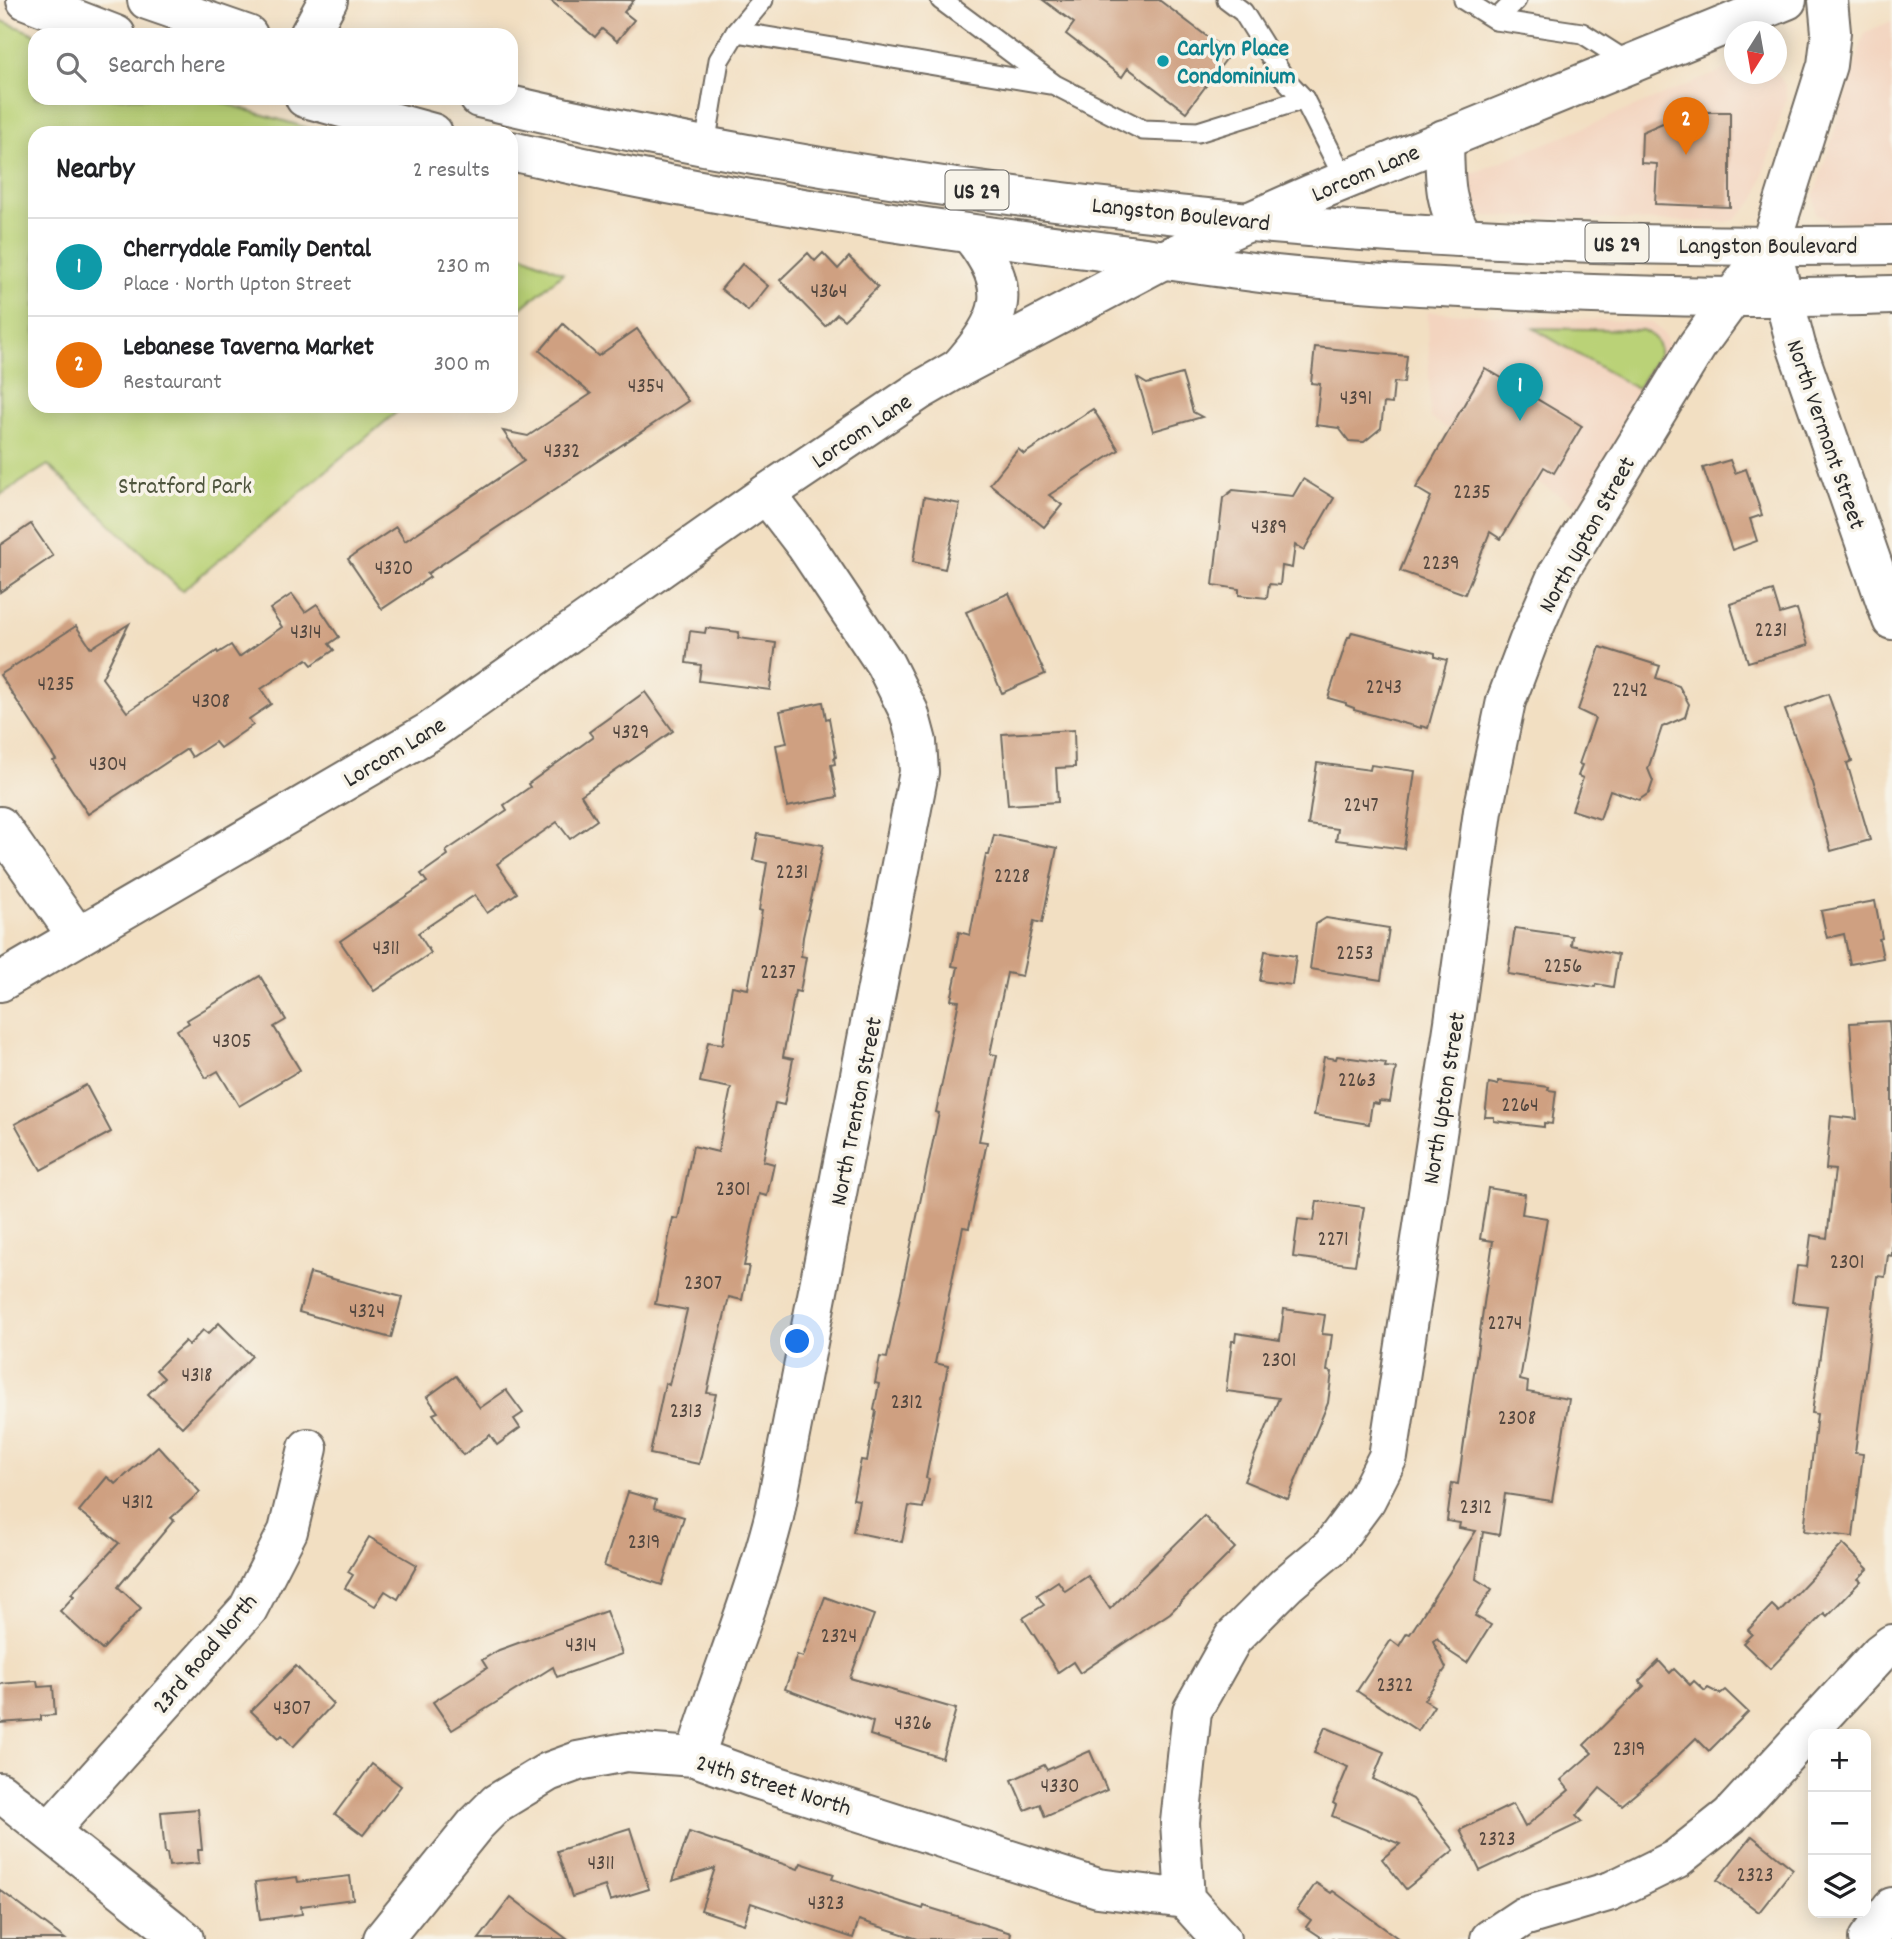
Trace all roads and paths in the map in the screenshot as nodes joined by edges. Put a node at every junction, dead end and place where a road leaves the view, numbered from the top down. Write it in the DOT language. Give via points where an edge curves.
graph roads {
  1 [pos="26,0"];
  2 [pos="147,0"];
  3 [pos="328,0"];
  4 [pos="763,0"];
  5 [pos="942,0"];
  6 [pos="1227,0"];
  7 [pos="1464,0"];
  8 [pos="1516,0"];
  9 [pos="1787,0"];
  10 [pos="1828,0"];
  11 [pos="1496,20"];
  12 [pos="98,28"];
  13 [pos="228,28"];
  14 [pos="313,28"];
  15 [pos="736,32"];
  16 [pos="1629,63"];
  17 [pos="1055,85"];
  18 [pos="1304,99"];
  19 [pos="331,105"];
  20 [pos="512,105"];
  21 [pos="407,126"];
  22 [pos="1444,139"];
  23 [pos="705,146"];
  24 [pos="518,153"];
  25 [pos="1345,180"];
  26 [pos="698,189"];
  27 [pos="1250,221"];
  28 [pos="970,234"];
  29 [pos="1463,236"];
  30 [pos="1892,244"];
  31 [pos="1770,246"];
  32 [pos="1163,260"];
  33 [pos="1892,295"];
  34 [pos="1732,298"];
  35 [pos="1783,298"];
  36 [pos="959,368"];
  37 [pos="766,494"];
  38 [pos="1892,620"];
  39 [pos="0,826"];
  40 [pos="77,936"];
  41 [pos="0,982"];
  42 [pos="308,1448"];
  43 [pos="1892,1644"];
  44 [pos="695,1757"];
  45 [pos="0,1792"];
  46 [pos="50,1830"];
  47 [pos="1185,1899"];
  48 [pos="1892,1907"];
  49 [pos="184,1939"];
  50 [pos="383,1939"];
  51 [pos="1220,1939"];
  52 [pos="1490,1939"];
  53 [pos="1868,1939"];
  1 -- 12 [label="street"];
  2 -- 13 [label="street"];
  3 -- 14 [label="street"];
  4 -- 15 [label="lane"];
  5 -- 17 [label="lane"];
  6 -- 18 [label="lane" via="1243,12 1284,78"];
  7 -- 11 [label="lane"];
  8 -- 11 [label="lane"];
  9 -- 16 [label="street, Lorcom Lane"];
  10 -- 31 [label="street" via="1827,65"];
  11 -- 16 [label="lane" via="1583,33"];
  15 -- 17 [label="lane"];
  15 -- 23 [label="lane" via="719,60"];
  16 -- 22 [label="street, Lorcom Lane"];
  17 -- 18 [label="lane" via="1143,130 1198,132"];
  18 -- 25 [label="lane"];
  19 -- 21 [label="street"];
  20 -- 23 [label="street, Langston Boulevard / US 29"];
  22 -- 25 [label="street, Lorcom Lane"];
  22 -- 29 [label="street" via="1446,195"];
  23 -- 26 [label="street"];
  23 -- 27 [label="street, Langston Boulevard / US 29" via="926,183"];
  24 -- 26 [label="street, Langston Boulevard / US 29"];
  25 -- 27 [label="street, Lorcom Lane"];
  26 -- 28 [label="street, Langston Boulevard / US 29"];
  27 -- 29 [label="street, Langston Boulevard / US 29"];
  27 -- 32 [label="street, Lorcom Lane"];
  28 -- 32 [label="street, Langston Boulevard / US 29"];
  28 -- 36 [label="street" via="987,256 997,281 999,303 993,323"];
  29 -- 31 [label="street, Langston Boulevard / US 29"];
  30 -- 31 [label="street, Langston Boulevard / US 29"];
  31 -- 34 [label="street, North Upton Street"];
  31 -- 35 [label="street, North Vermont Street"];
  32 -- 34 [label="street, Langston Boulevard / US 29" via="1400,284"];
  32 -- 36 [label="street, Lorcom Lane"];
  33 -- 35 [label="street, Langston Boulevard / US 29"];
  34 -- 35 [label="street, Langston Boulevard / US 29"];
  34 -- 47 [label="street, North Upton Street" via="1697,346 1557,575 1506,701 1483,811 1388,1457 1366,1500 1331,1547 1233,1638 1192,1711 1180,1822"];
  35 -- 38 [label="street, North Vermont Street"];
  36 -- 37 [label="street, Lorcom Lane"];
  37 -- 40 [label="street, Lorcom Lane" via="429,732"];
  37 -- 44 [label="street, North Trenton Street" via="806,545 885,664 909,712 919,772 774,1517"];
  39 -- 40 [label="street"];
  40 -- 41 [label="street, Lorcom Lane"];
  42 -- 46 [label="street, 23rd Road North" via="288,1531 248,1609"];
  43 -- 52 [label="street" via="1730,1816 1676,1858 1611,1891 1523,1917"];
  44 -- 47 [label="street, 24th Street North" via="1098,1888"];
  44 -- 50 [label="street, 24th Street North" via="626,1752 578,1761 523,1786 475,1825"];
  45 -- 46 [label="street"];
  46 -- 49 [label="street"];
  47 -- 51 [label="street"];
  48 -- 53 [label="street"];
}
